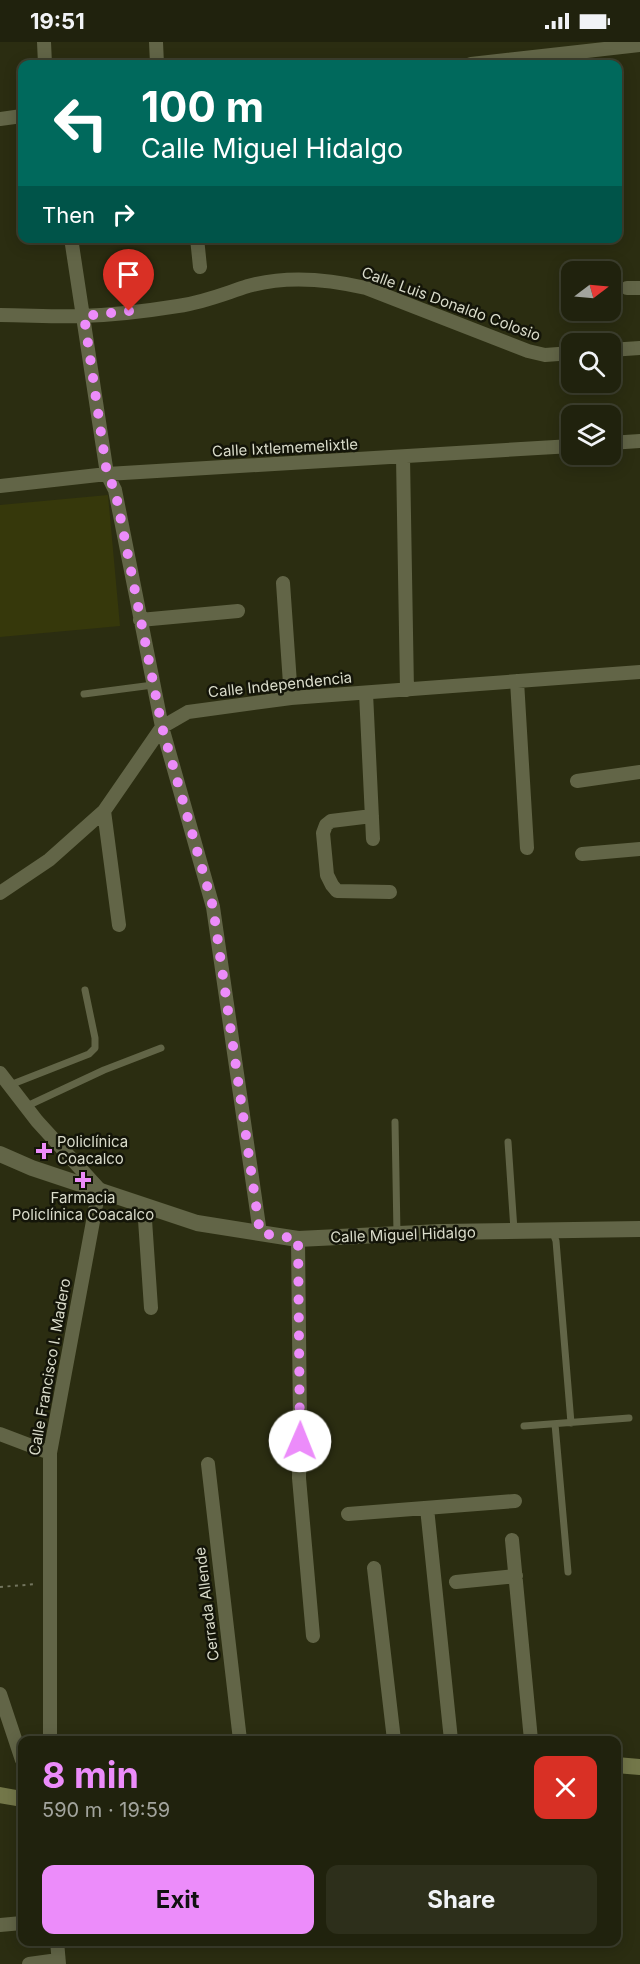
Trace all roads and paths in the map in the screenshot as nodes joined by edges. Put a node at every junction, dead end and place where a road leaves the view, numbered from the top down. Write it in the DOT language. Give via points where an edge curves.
graph roads {
  1 [pos="44,42"];
  2 [pos="156,42"];
  3 [pos="638,44"];
  4 [pos="45,60"];
  5 [pos="157,60"];
  6 [pos="504,60"];
  7 [pos="18,117"];
  8 [pos="0,119"];
  9 [pos="72,243"];
  10 [pos="197,243"];
  11 [pos="200,267"];
  12 [pos="0,315"];
  13 [pos="84,316"];
  14 [pos="640,348"];
  15 [pos="621,349"];
  16 [pos="561,354"];
  17 [pos="640,441"];
  18 [pos="621,442"];
  19 [pos="561,447"];
  20 [pos="403,457"];
  21 [pos="107,474"];
  22 [pos="0,486"];
  23 [pos="283,583"];
  24 [pos="238,611"];
  25 [pos="140,620"];
  26 [pos="640,672"];
  27 [pos="517,681"];
  28 [pos="153,685"];
  29 [pos="407,690"];
  30 [pos="366,693"];
  31 [pos="84,694"];
  32 [pos="291,699"];
  33 [pos="162,727"];
  34 [pos="640,772"];
  35 [pos="577,781"];
  36 [pos="104,811"];
  37 [pos="372,816"];
  38 [pos="374,839"];
  39 [pos="527,848"];
  40 [pos="640,849"];
  41 [pos="582,854"];
  42 [pos="390,892"];
  43 [pos="0,893"];
  44 [pos="119,925"];
  45 [pos="85,990"];
  46 [pos="161,1048"];
  47 [pos="0,1073"];
  48 [pos="10,1085"];
  49 [pos="27,1106"];
  50 [pos="395,1122"];
  51 [pos="508,1142"];
  52 [pos="0,1154"];
  53 [pos="99,1189"];
  54 [pos="144,1205"];
  55 [pos="640,1229"];
  56 [pos="552,1230"];
  57 [pos="514,1231"];
  58 [pos="260,1233"];
  59 [pos="397,1234"];
  60 [pos="298,1239"];
  61 [pos="151,1308"];
  62 [pos="629,1418"];
  63 [pos="571,1423"];
  64 [pos="555,1424"];
  65 [pos="524,1426"];
  66 [pos="0,1434"];
  67 [pos="50,1453"];
  68 [pos="208,1464"];
  69 [pos="515,1502"];
  70 [pos="427,1508"];
  71 [pos="348,1514"];
  72 [pos="512,1540"];
  73 [pos="374,1568"];
  74 [pos="568,1572"];
  75 [pos="516,1576"];
  76 [pos="456,1582"];
  77 [pos="50,1583"];
  78 [pos="0,1587"];
  79 [pos="313,1636"];
  80 [pos="0,1694"];
  81 [pos="50,1736"];
  82 [pos="240,1736"];
  83 [pos="394,1736"];
  84 [pos="451,1736"];
  85 [pos="531,1736"];
  86 [pos="18,1748"];
  87 [pos="621,1765"];
  88 [pos="640,1767"];
  89 [pos="0,1795"];
  90 [pos="18,1797"];
  91 [pos="18,1923"];
  92 [pos="0,1925"];
  93 [pos="57,1946"];
  94 [pos="58,1962"];
  95 [pos="29,1964"];
  1 -- 4 [label="street"];
  2 -- 5 [label="street"];
  3 -- 6 [label="street"];
  7 -- 8 [label="street"];
  9 -- 13 [label="street"];
  10 -- 11 [label="street"];
  12 -- 13 [label="street, Calle Luis Donaldo Colosio"];
  13 -- 16 [label="street, Calle Luis Donaldo Colosio" via="204,302 282,280 320,280 366,288 528,351"];
  13 -- 21 [label="street"];
  14 -- 15 [label="street"];
  17 -- 18 [label="street"];
  19 -- 20 [label="street, Calle Ixtlememelixtle"];
  20 -- 21 [label="street, Calle Ixtlememelixtle"];
  20 -- 29 [label="street"];
  21 -- 22 [label="street, Calle Ixtlememelixtle"];
  21 -- 25 [label="street" via="115,490"];
  23 -- 32 [label="street"];
  24 -- 25 [label="street"];
  25 -- 28 [label="street"];
  26 -- 27 [label="street, Calle Independencia"];
  27 -- 29 [label="street, Calle Independencia"];
  27 -- 39 [label="street"];
  28 -- 31 [label="lane"];
  28 -- 33 [label="street"];
  29 -- 30 [label="street, Calle Independencia"];
  30 -- 32 [label="street, Calle Independencia"];
  30 -- 37 [label="street"];
  32 -- 33 [label="street, Calle Independencia" via="188,712"];
  33 -- 36 [label="street, Calle Independencia"];
  33 -- 58 [label="street" via="213,907"];
  34 -- 35 [label="street"];
  36 -- 43 [label="street, Calle Independencia" via="49,860"];
  36 -- 44 [label="street"];
  37 -- 38 [label="street"];
  37 -- 42 [label="street" via="326,825 323,833 327,875 337,891"];
  40 -- 41 [label="street"];
  45 -- 48 [label="lane" via="95,1048 89,1054"];
  46 -- 49 [label="lane"];
  47 -- 48 [label="street"];
  48 -- 49 [label="street"];
  49 -- 53 [label="street"];
  50 -- 59 [label="lane"];
  51 -- 57 [label="lane"];
  52 -- 53 [label="street, Calle Miguel Hidalgo"];
  53 -- 54 [label="street, Calle Miguel Hidalgo"];
  53 -- 67 [label="street, Calle Francisco I. Madero"];
  54 -- 58 [label="street, Calle Miguel Hidalgo" via="197,1223"];
  54 -- 61 [label="street"];
  55 -- 56 [label="street, Calle Miguel Hidalgo"];
  56 -- 57 [label="street, Calle Miguel Hidalgo"];
  56 -- 63 [label="lane"];
  57 -- 59 [label="street, Calle Miguel Hidalgo"];
  58 -- 60 [label="street, Calle Miguel Hidalgo"];
  59 -- 60 [label="street, Calle Miguel Hidalgo"];
  60 -- 79 [label="street" via="299,1478"];
  62 -- 63 [label="lane"];
  63 -- 64 [label="lane"];
  64 -- 65 [label="lane"];
  64 -- 74 [label="lane"];
  66 -- 67 [label="street"];
  67 -- 77 [label="street, Calle Francisco I. Madero"];
  68 -- 82 [label="street, Cerrada Allende"];
  69 -- 70 [label="street"];
  70 -- 71 [label="street"];
  70 -- 84 [label="street"];
  72 -- 75 [label="street"];
  73 -- 83 [label="street"];
  75 -- 76 [label="street"];
  75 -- 85 [label="street"];
  77 -- 78 [label="path"];
  77 -- 81 [label="street, Calle Francisco I. Madero"];
  80 -- 86 [label="street"];
  87 -- 88 [label="main road"];
  89 -- 90 [label="main road"];
  91 -- 92 [label="street"];
  93 -- 94 [label="street"];
  94 -- 95 [label="street"];
}
